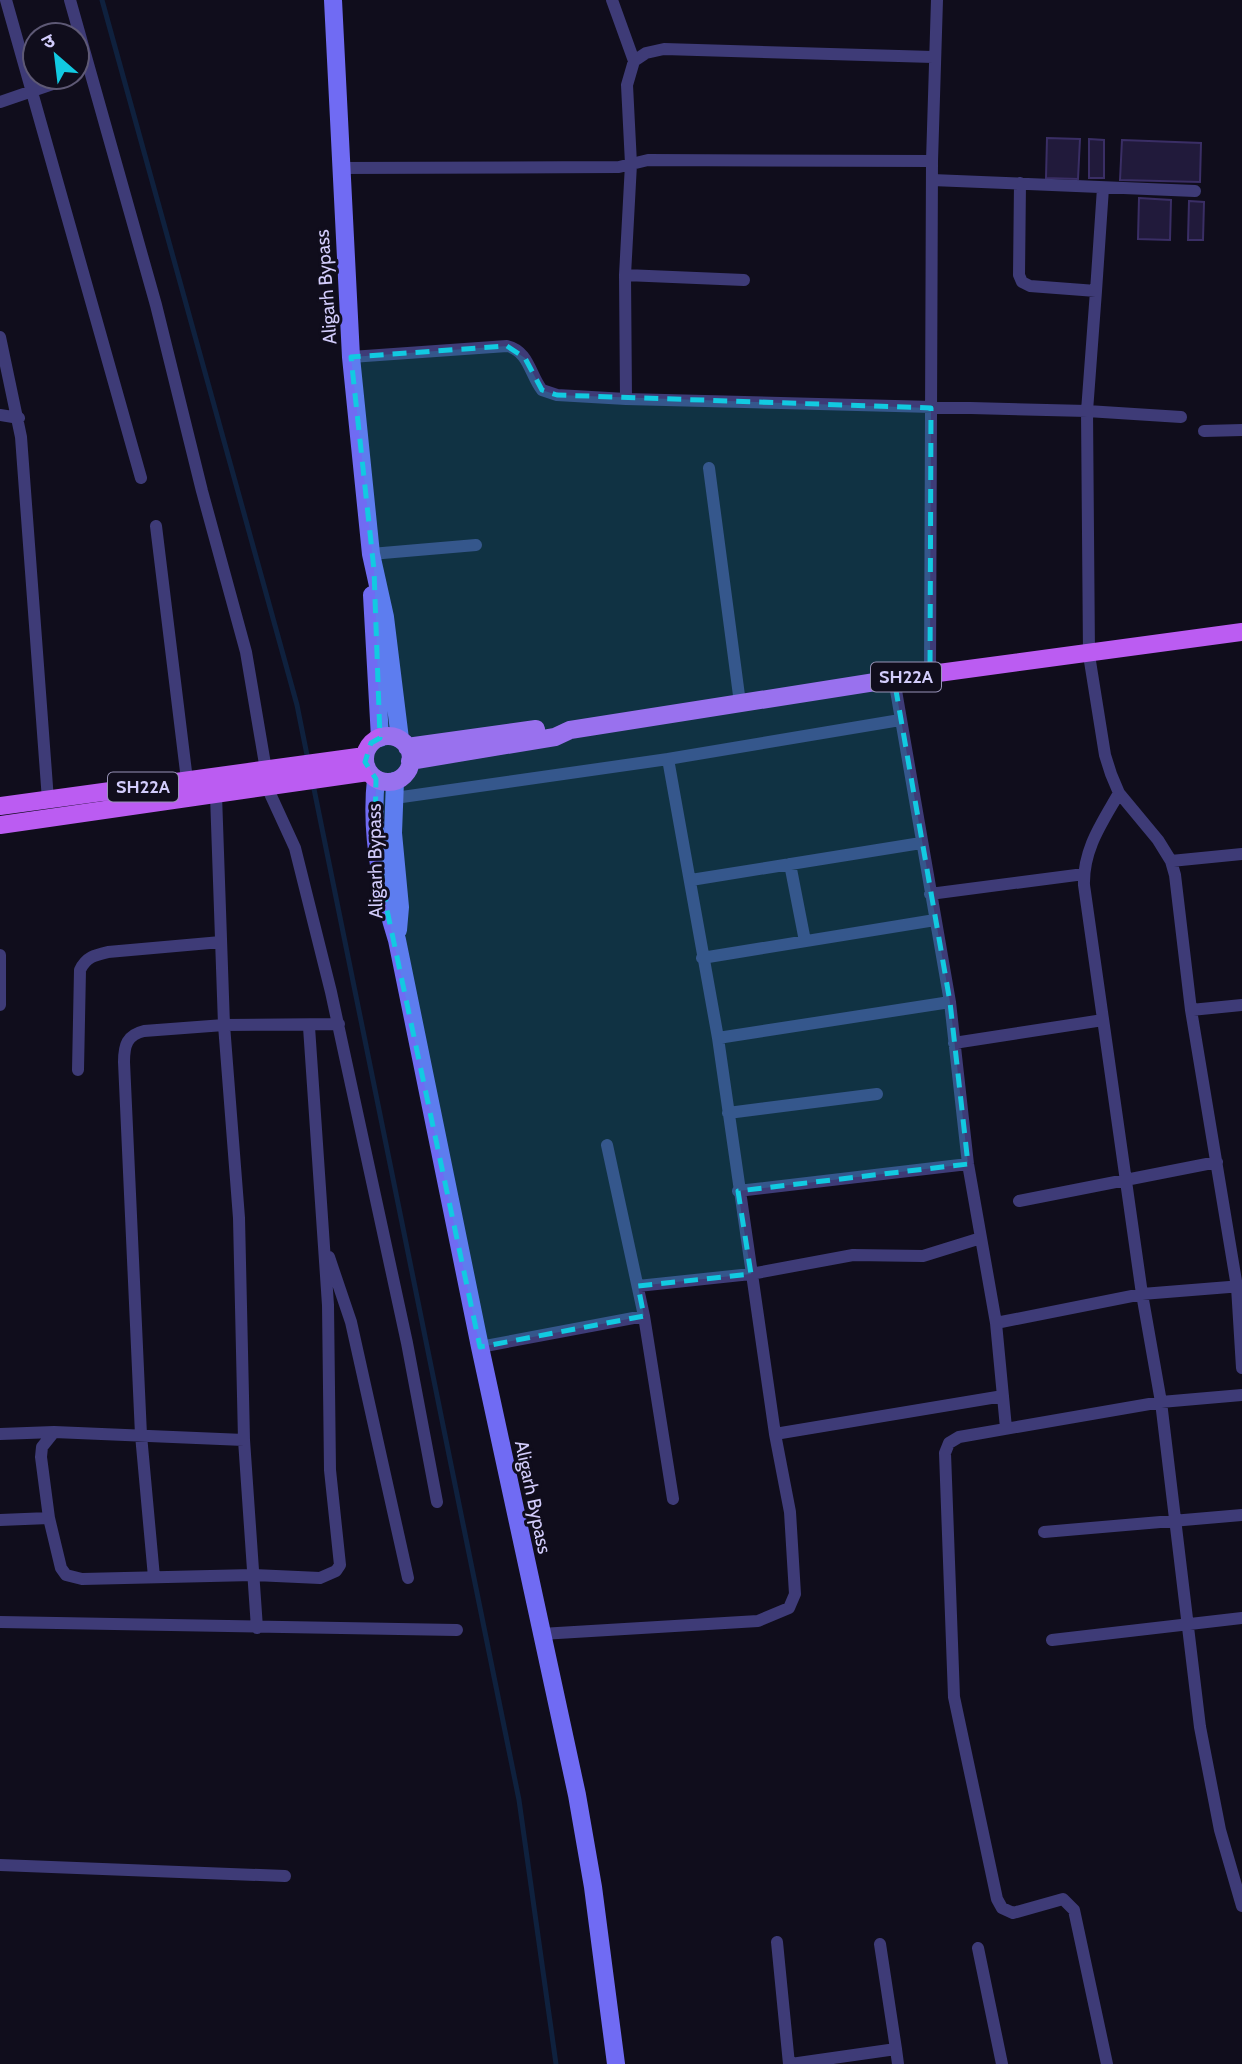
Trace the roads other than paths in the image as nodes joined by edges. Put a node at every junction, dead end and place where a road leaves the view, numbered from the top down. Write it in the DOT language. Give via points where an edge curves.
graph roads {
  1 [pos="6,0"];
  2 [pos="70,0"];
  3 [pos="333,0"];
  4 [pos="612,0"];
  5 [pos="937,0"];
  6 [pos="76,21"];
  7 [pos="933,57"];
  8 [pos="634,61"];
  9 [pos="91,75"];
  10 [pos="38,91"];
  11 [pos="31,94"];
  12 [pos="0,102"];
  13 [pos="932,161"];
  14 [pos="631,164"];
  15 [pos="339,168"];
  16 [pos="932,180"];
  17 [pos="1020,183"];
  18 [pos="1103,188"];
  19 [pos="1195,191"];
  20 [pos="625,275"];
  21 [pos="744,280"];
  22 [pos="1096,291"];
  23 [pos="0,337"];
  24 [pos="351,357"];
  25 [pos="626,400"];
  26 [pos="931,408"];
  27 [pos="1087,411"];
  28 [pos="0,415"];
  29 [pos="1181,416"];
  30 [pos="19,418"];
  31 [pos="1242,430"];
  32 [pos="1204,431"];
  33 [pos="709,468"];
  34 [pos="141,478"];
  35 [pos="156,526"];
  36 [pos="476,545"];
  37 [pos="372,562"];
  38 [pos="1242,632"];
  39 [pos="1089,655"];
  40 [pos="930,674"];
  41 [pos="894,679"];
  42 [pos="740,703"];
  43 [pos="900,720"];
  44 [pos="380,737"];
  45 [pos="406,749"];
  46 [pos="668,759"];
  47 [pos="362,768"];
  48 [pos="276,777"];
  49 [pos="187,780"];
  50 [pos="395,789"];
  51 [pos="1119,793"];
  52 [pos="216,795"];
  53 [pos="48,800"];
  54 [pos="0,806"];
  55 [pos="0,825"];
  56 [pos="921,843"];
  57 [pos="1242,854"];
  58 [pos="1171,861"];
  59 [pos="790,864"];
  60 [pos="1084,874"];
  61 [pos="691,880"];
  62 [pos="930,894"];
  63 [pos="935,920"];
  64 [pos="397,940"];
  65 [pos="805,941"];
  66 [pos="221,942"];
  67 [pos="0,955"];
  68 [pos="702,958"];
  69 [pos="950,1002"];
  70 [pos="0,1005"];
  71 [pos="1242,1005"];
  72 [pos="1191,1010"];
  73 [pos="1103,1020"];
  74 [pos="339,1024"];
  75 [pos="224,1025"];
  76 [pos="309,1027"];
  77 [pos="718,1038"];
  78 [pos="954,1044"];
  79 [pos="78,1070"];
  80 [pos="877,1094"];
  81 [pos="728,1113"];
  82 [pos="607,1145"];
  83 [pos="1217,1162"];
  84 [pos="968,1164"];
  85 [pos="1125,1178"];
  86 [pos="738,1191"];
  87 [pos="1019,1201"];
  88 [pos="981,1238"];
  89 [pos="325,1247"];
  90 [pos="751,1274"];
  91 [pos="638,1286"];
  92 [pos="1240,1286"];
  93 [pos="1142,1294"];
  94 [pos="644,1316"];
  95 [pos="996,1323"];
  96 [pos="480,1347"];
  97 [pos="1242,1368"];
  98 [pos="1242,1395"];
  99 [pos="1003,1396"];
  100 [pos="1161,1402"];
  101 [pos="1006,1428"];
  102 [pos="54,1432"];
  103 [pos="0,1434"];
  104 [pos="141,1434"];
  105 [pos="775,1434"];
  106 [pos="244,1440"];
  107 [pos="673,1499"];
  108 [pos="437,1502"];
  109 [pos="1242,1515"];
  110 [pos="50,1518"];
  111 [pos="0,1520"];
  112 [pos="1176,1521"];
  113 [pos="1044,1532"];
  114 [pos="253,1575"];
  115 [pos="154,1577"];
  116 [pos="408,1578"];
  117 [pos="1242,1618"];
  118 [pos="0,1622"];
  119 [pos="1189,1624"];
  120 [pos="257,1628"];
  121 [pos="457,1630"];
  122 [pos="541,1634"];
  123 [pos="1052,1640"];
  124 [pos="0,1865"];
  125 [pos="285,1876"];
  126 [pos="1242,1906"];
  127 [pos="777,1942"];
  128 [pos="880,1944"];
  129 [pos="978,1948"];
  130 [pos="896,2049"];
  131 [pos="616,2064"];
  132 [pos="790,2064"];
  133 [pos="898,2064"];
  134 [pos="1002,2064"];
  135 [pos="1107,2064"];
  1 -- 11 [label="street"];
  2 -- 6 [label="street"];
  3 -- 15 [label="main road, Aligarh Bypass"];
  4 -- 8 [label="street"];
  5 -- 7 [label="street"];
  7 -- 8 [label="street" via="664,49"];
  7 -- 13 [label="street"];
  8 -- 14 [label="street" via="627,85"];
  9 -- 48 [label="street" via="156,305"];
  10 -- 11 [label="street"];
  11 -- 12 [label="street"];
  11 -- 34 [label="street"];
  13 -- 14 [label="street" via="648,160"];
  13 -- 16 [label="street"];
  14 -- 15 [label="street" via="484,170"];
  14 -- 20 [label="street"];
  15 -- 24 [label="main road, Aligarh Bypass"];
  16 -- 17 [label="street"];
  16 -- 26 [label="street"];
  17 -- 18 [label="street"];
  17 -- 22 [label="street" via="1022,282"];
  18 -- 19 [label="street"];
  18 -- 22 [label="street"];
  20 -- 21 [label="street"];
  20 -- 25 [label="street"];
  22 -- 27 [label="street"];
  23 -- 30 [label="street"];
  24 -- 25 [label="street" via="508,346 526,358 542,390"];
  24 -- 37 [label="main road, Aligarh Bypass"];
  25 -- 26 [label="street"];
  26 -- 27 [label="street"];
  26 -- 40 [label="street"];
  27 -- 29 [label="street"];
  27 -- 39 [label="street"];
  28 -- 30 [label="street"];
  30 -- 53 [label="street"];
  31 -- 32 [label="street"];
  33 -- 42 [label="street"];
  35 -- 49 [label="street"];
  36 -- 37 [label="street"];
  37 -- 44 [label="main road, Aligarh Bypass"];
  37 -- 45 [label="main road, Aligarh Bypass"];
  38 -- 39 [label="main road, SH22A"];
  39 -- 40 [label="main road, SH22A"];
  39 -- 51 [label="street" via="1105,755"];
  40 -- 41 [label="main road, SH22A"];
  41 -- 42 [label="main road, SH22A"];
  41 -- 43 [label="street"];
  42 -- 45 [label="main road, SH22A" via="570,730 555,737"];
  43 -- 46 [label="street"];
  43 -- 56 [label="street"];
  44 -- 45 [label="main road, SH22A"];
  44 -- 47 [label="main road" via="371,743"];
  45 -- 50 [label="main road" via="404,775"];
  46 -- 50 [label="street"];
  46 -- 61 [label="street"];
  47 -- 48 [label="main road, SH22A"];
  47 -- 50 [label="main road, SH22A"];
  47 -- 64 [label="main road, Aligarh Bypass" via="387,910"];
  48 -- 49 [label="main road, SH22A"];
  48 -- 52 [label="main road, SH22A"];
  48 -- 74 [label="street"];
  49 -- 53 [label="main road, SH22A"];
  50 -- 64 [label="main road, Aligarh Bypass"];
  51 -- 58 [label="street"];
  51 -- 60 [label="street" via="1091,842"];
  52 -- 55 [label="main road, SH22A"];
  52 -- 66 [label="street"];
  53 -- 54 [label="main road, SH22A"];
  56 -- 59 [label="street"];
  56 -- 62 [label="street"];
  57 -- 58 [label="street"];
  58 -- 72 [label="street"];
  59 -- 61 [label="street"];
  59 -- 65 [label="street"];
  60 -- 62 [label="street"];
  60 -- 73 [label="street"];
  61 -- 68 [label="street"];
  62 -- 63 [label="street"];
  63 -- 65 [label="street"];
  63 -- 69 [label="street"];
  64 -- 96 [label="main road, Aligarh Bypass"];
  65 -- 68 [label="street"];
  66 -- 75 [label="street"];
  66 -- 79 [label="street" via="108,952 83,962"];
  67 -- 70 [label="street"];
  68 -- 77 [label="street"];
  69 -- 77 [label="street"];
  69 -- 78 [label="street"];
  71 -- 72 [label="street"];
  72 -- 83 [label="street"];
  73 -- 78 [label="street"];
  73 -- 85 [label="street"];
  74 -- 76 [label="street"];
  74 -- 108 [label="street"];
  75 -- 76 [label="street"];
  75 -- 104 [label="street" via="144,1031 134,1034 124,1050"];
  75 -- 106 [label="street" via="239,1218"];
  76 -- 89 [label="street"];
  77 -- 81 [label="street"];
  78 -- 84 [label="street"];
  80 -- 81 [label="street"];
  81 -- 86 [label="street"];
  82 -- 91 [label="street"];
  83 -- 85 [label="street"];
  83 -- 92 [label="street"];
  84 -- 86 [label="street"];
  84 -- 88 [label="street"];
  85 -- 87 [label="street"];
  85 -- 93 [label="street"];
  86 -- 90 [label="street"];
  88 -- 90 [label="street" via="923,1255 853,1255"];
  88 -- 95 [label="street"];
  89 -- 114 [label="street" via="330,1470 340,1565 320,1578"];
  89 -- 116 [label="street" via="351,1322"];
  90 -- 91 [label="street"];
  90 -- 105 [label="street"];
  91 -- 94 [label="street"];
  92 -- 93 [label="street"];
  92 -- 97 [label="street"];
  93 -- 95 [label="street"];
  93 -- 100 [label="street"];
  94 -- 96 [label="street"];
  94 -- 107 [label="street"];
  95 -- 99 [label="street"];
  96 -- 122 [label="main road, Aligarh Bypass"];
  98 -- 100 [label="street"];
  99 -- 101 [label="street"];
  99 -- 105 [label="street"];
  100 -- 101 [label="street"];
  100 -- 112 [label="street"];
  101 -- 135 [label="street" via="959,1437 948,1443 945,1454 954,1697 996,1899 1013,1913 1063,1899 1074,1910"];
  102 -- 103 [label="street"];
  102 -- 104 [label="street"];
  102 -- 110 [label="street" via="42,1447"];
  104 -- 106 [label="street"];
  104 -- 115 [label="street"];
  105 -- 122 [label="street" via="790,1512 795,1594 789,1608 758,1622"];
  106 -- 114 [label="street"];
  109 -- 112 [label="street"];
  110 -- 111 [label="street"];
  110 -- 115 [label="street" via="58,1561 66,1575 82,1579"];
  112 -- 113 [label="street"];
  112 -- 119 [label="street"];
  114 -- 115 [label="street"];
  114 -- 120 [label="street"];
  117 -- 119 [label="street"];
  118 -- 120 [label="street"];
  119 -- 123 [label="street"];
  119 -- 126 [label="street" via="1211,1794"];
  120 -- 121 [label="street"];
  122 -- 131 [label="main road, Aligarh Bypass" via="585,1836"];
  124 -- 125 [label="street"];
  127 -- 132 [label="street"];
  128 -- 130 [label="street"];
  129 -- 134 [label="street"];
  130 -- 132 [label="street"];
  130 -- 133 [label="street"];
}
